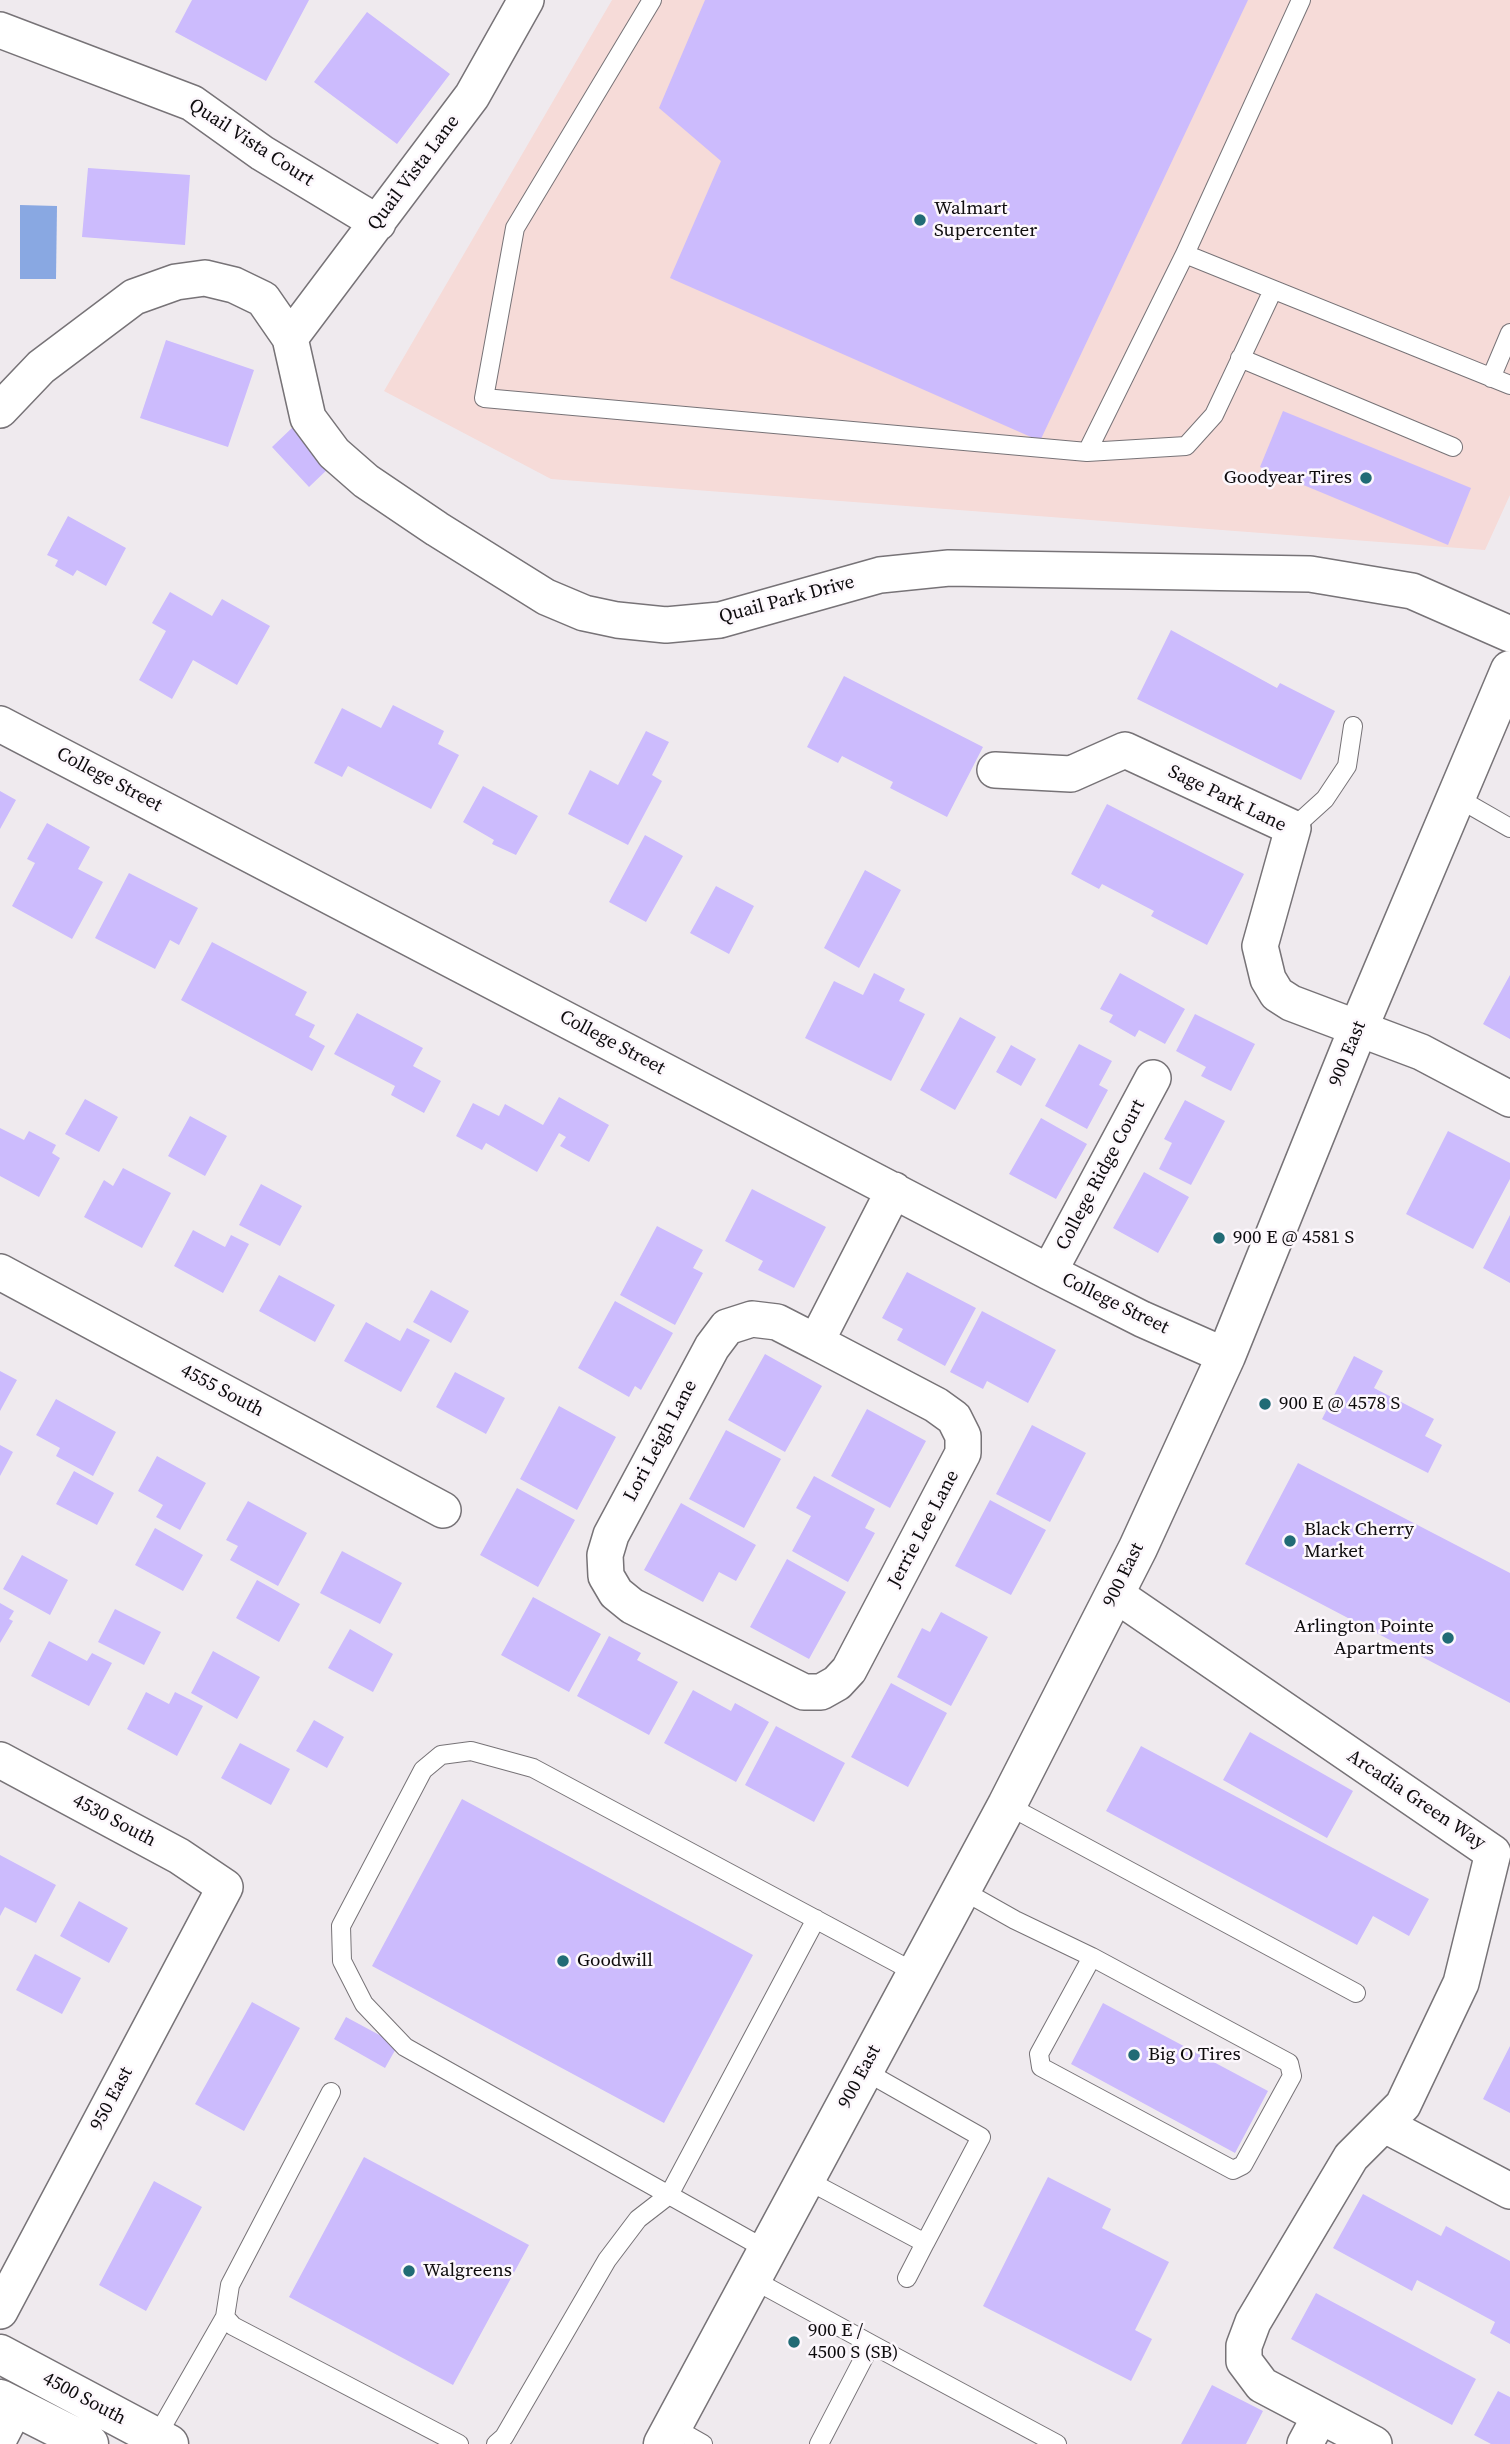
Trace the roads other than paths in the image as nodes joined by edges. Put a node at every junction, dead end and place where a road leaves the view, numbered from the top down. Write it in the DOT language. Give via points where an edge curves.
graph roads {
  1 [pos="526,0"];
  2 [pos="652,0"];
  3 [pos="1301,0"];
  4 [pos="0,30"];
  5 [pos="378,223"];
  6 [pos="1185,254"];
  7 [pos="1273,290"];
  8 [pos="1510,333"];
  9 [pos="290,338"];
  10 [pos="1240,358"];
  11 [pos="1490,378"];
  12 [pos="1510,385"];
  13 [pos="0,410"];
  14 [pos="1453,447"];
  15 [pos="1087,452"];
  16 [pos="1510,634"];
  17 [pos="1510,670"];
  18 [pos="0,723"];
  19 [pos="1353,726"];
  20 [pos="996,770"];
  21 [pos="1456,797"];
  22 [pos="1293,828"];
  23 [pos="1510,828"];
  24 [pos="1358,1029"];
  25 [pos="1153,1078"];
  26 [pos="1510,1099"];
  27 [pos="894,1191"];
  28 [pos="0,1272"];
  29 [pos="1049,1272"];
  30 [pos="816,1342"];
  31 [pos="1226,1356"];
  32 [pos="443,1510"];
  33 [pos="1115,1594"];
  34 [pos="821,1692"];
  35 [pos="0,1760"];
  36 [pos="1007,1805"];
  37 [pos="1502,1849"];
  38 [pos="225,1887"];
  39 [pos="960,1889"];
  40 [pos="816,1919"];
  41 [pos="1091,1957"];
  42 [pos="916,1973"];
  43 [pos="1356,1993"];
  44 [pos="863,2070"];
  45 [pos="331,2092"];
  46 [pos="1385,2125"];
  47 [pos="805,2179"];
  48 [pos="1510,2191"];
  49 [pos="669,2195"];
  50 [pos="925,2243"];
  51 [pos="760,2264"];
  52 [pos="907,2278"];
  53 [pos="0,2311"];
  54 [pos="225,2317"];
  55 [pos="872,2344"];
  56 [pos="0,2354"];
  57 [pos="5,2415"];
  58 [pos="1312,2430"];
  59 [pos="680,2438"];
  60 [pos="159,2442"];
  61 [pos="89,2444"];
  62 [pos="458,2444"];
  63 [pos="496,2444"];
  64 [pos="819,2444"];
  65 [pos="1057,2444"];
  66 [pos="1374,2444"];
  1 -- 5 [label="street, Quail Vista Lane" via="472,96"];
  2 -- 15 [label="lane" via="515,228 484,398"];
  3 -- 6 [label="lane"];
  4 -- 5 [label="street, Quail Vista Court" via="192,103 262,153"];
  5 -- 9 [label="street, Quail Vista Lane"];
  6 -- 7 [label="lane"];
  6 -- 15 [label="lane"];
  7 -- 10 [label="lane"];
  7 -- 11 [label="lane"];
  8 -- 11 [label="lane"];
  9 -- 13 [label="street, Quail Park Drive" via="263,299 205,278 176,282 134,297 41,366"];
  9 -- 16 [label="street, Quail Park Drive" via="309,418 334,453 366,481 437,529 546,597 584,613 666,625 720,620 880,575 949,568 1310,574 1412,591"];
  10 -- 14 [label="lane"];
  10 -- 15 [label="lane" via="1214,415 1186,446"];
  11 -- 12 [label="lane"];
  17 -- 21 [label="main road, 900 East"];
  18 -- 27 [label="street, College Street"];
  19 -- 22 [label="lane" via="1347,766 1325,799"];
  20 -- 22 [label="street, Sage Park Lane" via="1072,774 1125,750"];
  21 -- 23 [label="lane"];
  21 -- 24 [label="main road, 900 East"];
  22 -- 24 [label="street, Sage Park Lane" via="1260,946 1268,979 1277,994 1291,1003"];
  24 -- 26 [label="street, Sage Park Lane" via="1421,1052"];
  24 -- 31 [label="main road, 900 East"];
  25 -- 29 [label="street, College Ridge Court"];
  27 -- 29 [label="street, College Street"];
  27 -- 30 [label="street"];
  28 -- 32 [label="street, 4555 South"];
  29 -- 31 [label="street, College Street"];
  30 -- 34 [label="street, Jerrie Lee Lane" via="936,1405 954,1418 963,1436 963,1453 849,1670"];
  30 -- 34 [label="street, Lori Leigh Lane" via="777,1322 752,1319 727,1327 611,1535 605,1555 606,1576 616,1593 632,1606 788,1686"];
  31 -- 33 [label="main road, 900 East"];
  33 -- 36 [label="main road, 900 East"];
  33 -- 37 [label="street, Arcadia Green Way"];
  35 -- 38 [label="street, 4530 South" via="179,1856"];
  36 -- 39 [label="main road, 900 East"];
  36 -- 43 [label="lane"];
  37 -- 46 [label="street, Arcadia Green Way" via="1461,1983 1403,2105"];
  38 -- 53 [label="street, 950 East"];
  39 -- 41 [label="lane"];
  39 -- 42 [label="main road, 900 East"];
  40 -- 42 [label="lane"];
  40 -- 49 [label="lane"];
  40 -- 49 [label="lane" via="533,1768 471,1751 441,1755 423,1770 341,1926 342,1961 363,2004 405,2047"];
  41 -- 41 [label="lane" via="1289,2063 1292,2076 1243,2165 1233,2170 1041,2067 1039,2054"];
  42 -- 44 [label="main road, 900 East"];
  44 -- 47 [label="main road, 900 East"];
  44 -- 50 [label="lane" via="981,2137"];
  45 -- 54 [label="lane" via="230,2285"];
  46 -- 48 [label="street"];
  46 -- 58 [label="street, Arcadia Green Way" via="1351,2157 1253,2322 1244,2346 1244,2361 1262,2385"];
  47 -- 50 [label="lane"];
  47 -- 51 [label="main road, 900 East"];
  49 -- 51 [label="lane"];
  49 -- 63 [label="lane" via="638,2219 607,2260"];
  50 -- 52 [label="lane"];
  51 -- 55 [label="lane"];
  51 -- 59 [label="main road, 900 East"];
  54 -- 60 [label="lane"];
  54 -- 62 [label="lane" via="233,2326"];
  55 -- 64 [label="lane"];
  55 -- 65 [label="lane"];
  56 -- 60 [label="main road, 4500 South"];
  57 -- 61 [label="main road, 4500 South"];
  58 -- 66 [label="street, Arcadia Green Way"];
}
